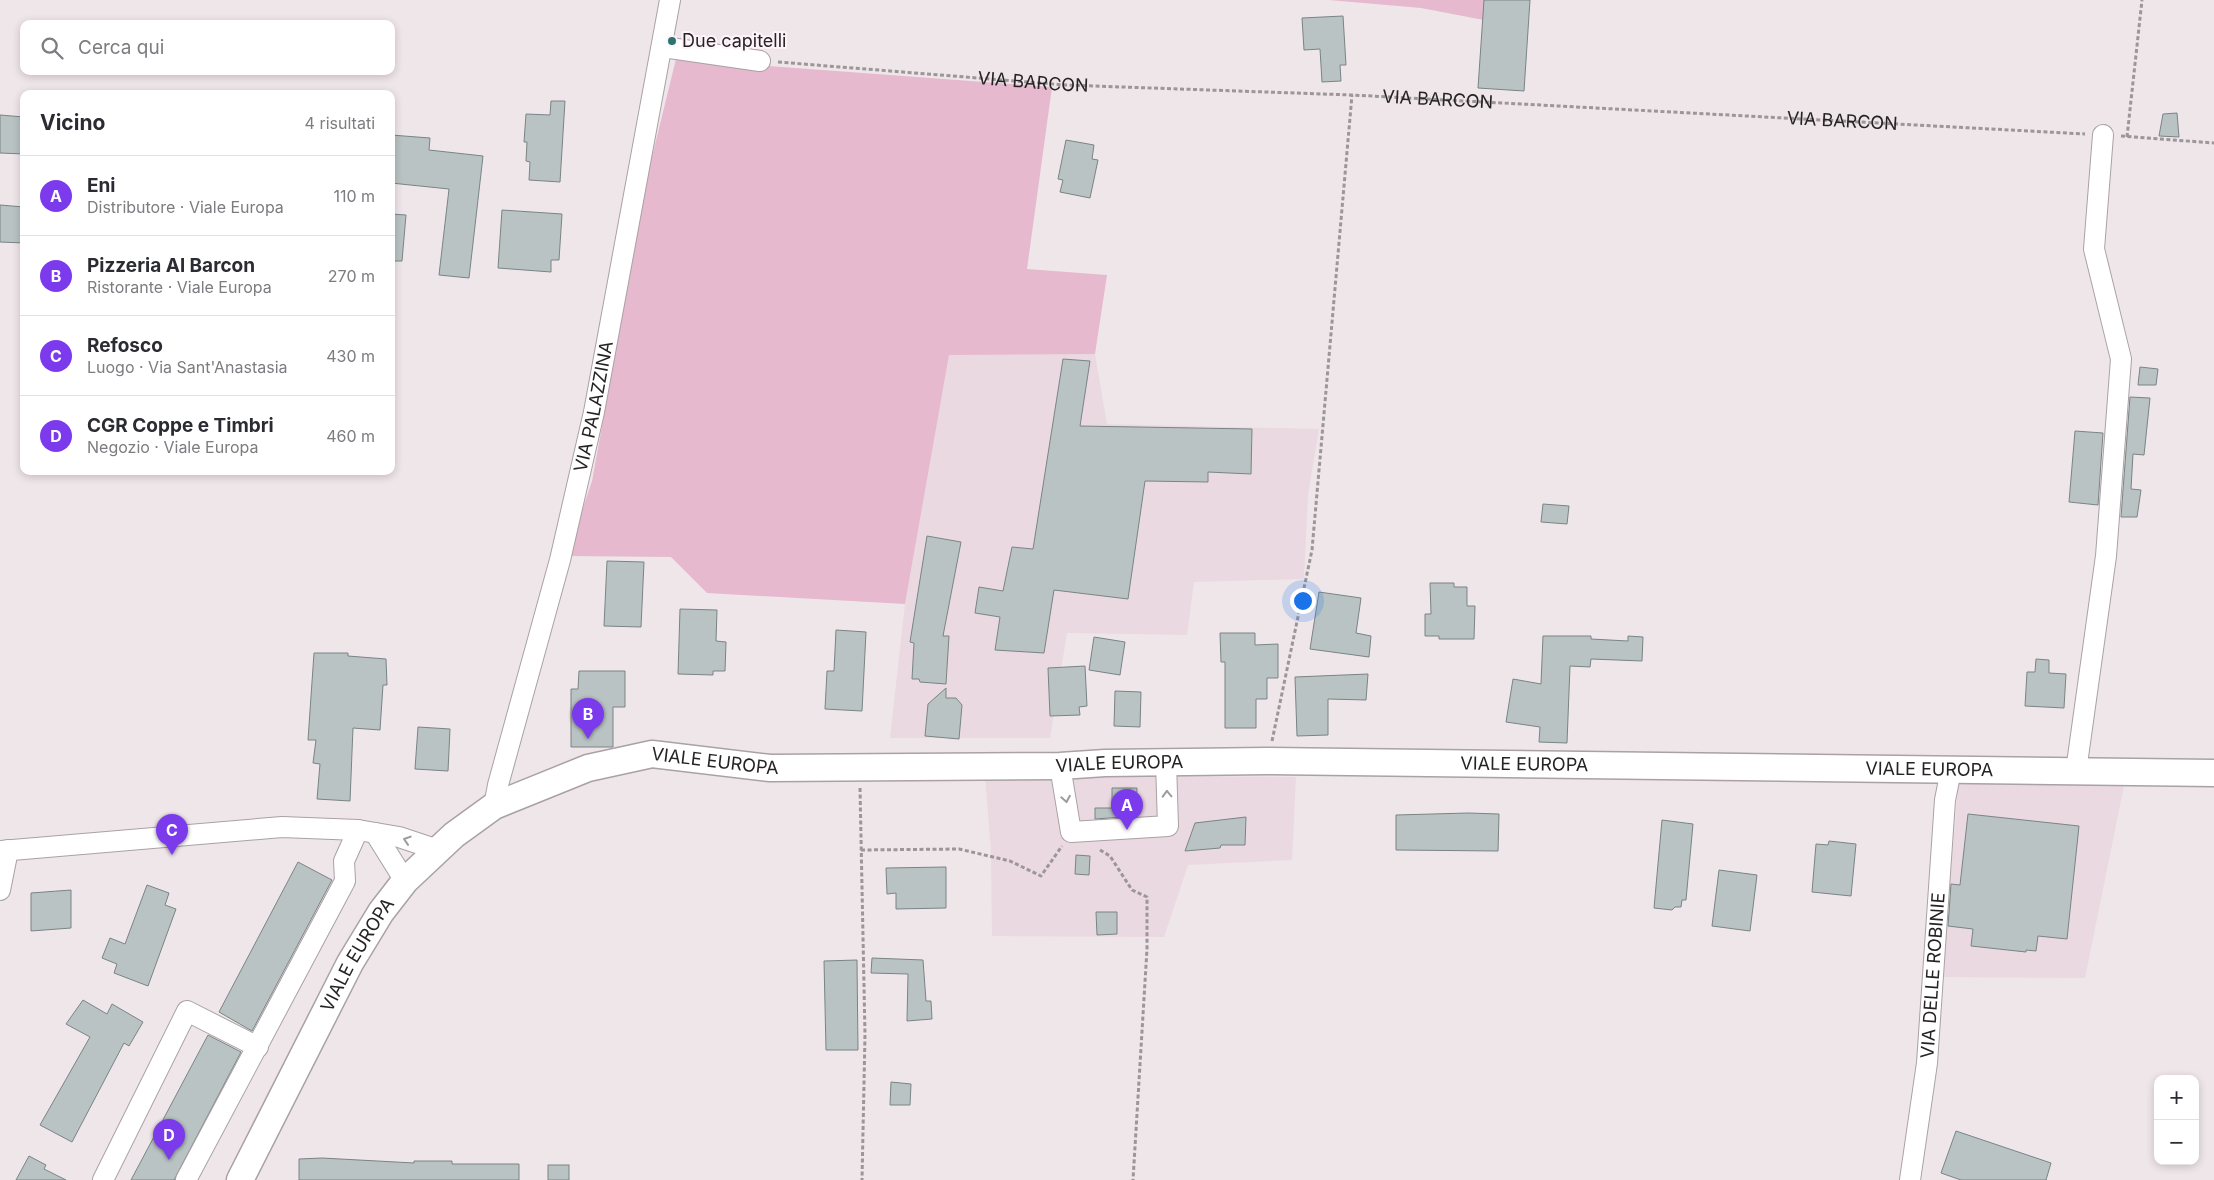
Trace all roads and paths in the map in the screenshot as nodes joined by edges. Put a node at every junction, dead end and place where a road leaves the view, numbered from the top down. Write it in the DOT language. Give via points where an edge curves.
graph roads {
  1 [pos="670,0"];
  2 [pos="2142,0"];
  3 [pos="663,47"];
  4 [pos="760,61"];
  5 [pos="1352,95"];
  6 [pos="2103,135"];
  7 [pos="2127,137"];
  8 [pos="2214,143"];
  9 [pos="1268,761"];
  10 [pos="1166,762"];
  11 [pos="1060,766"];
  12 [pos="860,767"];
  13 [pos="1951,770"];
  14 [pos="2076,771"];
  15 [pos="2214,774"];
  16 [pos="494,806"];
  17 [pos="367,832"];
  18 [pos="1072,832"];
  19 [pos="4,850"];
  20 [pos="438,850"];
  21 [pos="861,850"];
  22 [pos="405,881"];
  23 [pos="0,890"];
  24 [pos="258,1047"];
  25 [pos="104,1180"];
  26 [pos="186,1180"];
  27 [pos="240,1180"];
  28 [pos="862,1180"];
  29 [pos="1133,1180"];
  30 [pos="1910,1180"];
  1 -- 3 [label="street, VIA PALAZZINA"];
  2 -- 7 [label="path"];
  3 -- 4 [label="street"];
  3 -- 16 [label="street, VIA PALAZZINA" via="594,412 560,560"];
  4 -- 5 [label="path, VIA BARCON" via="1065,84"];
  5 -- 6 [label="path, VIA BARCON"];
  5 -- 9 [label="path" via="1312,550"];
  6 -- 7 [label="path, VIA BARCON"];
  6 -- 14 [label="street" via="2094,249 2121,359 2106,556"];
  7 -- 8 [label="path, VIA BARCON"];
  9 -- 10 [label="main road, VIALE EUROPA"];
  9 -- 13 [label="main road, VIALE EUROPA"];
  10 -- 11 [label="main road, VIALE EUROPA"];
  18 -- 10 [label="street, one-way" via="1168,826"];
  11 -- 12 [label="main road, VIALE EUROPA"];
  11 -- 18 [label="street, one-way"];
  12 -- 16 [label="main road, VIALE EUROPA" via="770,768 652,754 588,768"];
  12 -- 21 [label="path"];
  13 -- 14 [label="main road, VIALE EUROPA"];
  13 -- 30 [label="street, VIA DELLE ROBINIE" via="1945,800 1927,1063"];
  14 -- 15 [label="main road, VIALE EUROPA"];
  16 -- 20 [label="main road, VIALE EUROPA"];
  17 -- 19 [label="street" via="282,827"];
  20 -- 17 [label="street, one-way" via="399,837"];
  17 -- 22 [label="street"];
  17 -- 24 [label="street" via="344,861 345,881"];
  18 -- 21 [label="path" via="1041,876 1010,861 959,848"];
  18 -- 29 [label="path" via="1110,856 1132,890 1147,897 1147,949"];
  19 -- 23 [label="street"];
  20 -- 22 [label="main road, VIALE EUROPA"];
  21 -- 28 [label="path" via="865,1034"];
  22 -- 27 [label="main road, VIALE EUROPA" via="350,962"];
  24 -- 25 [label="street" via="187,1011"];
  24 -- 26 [label="street"];
}
